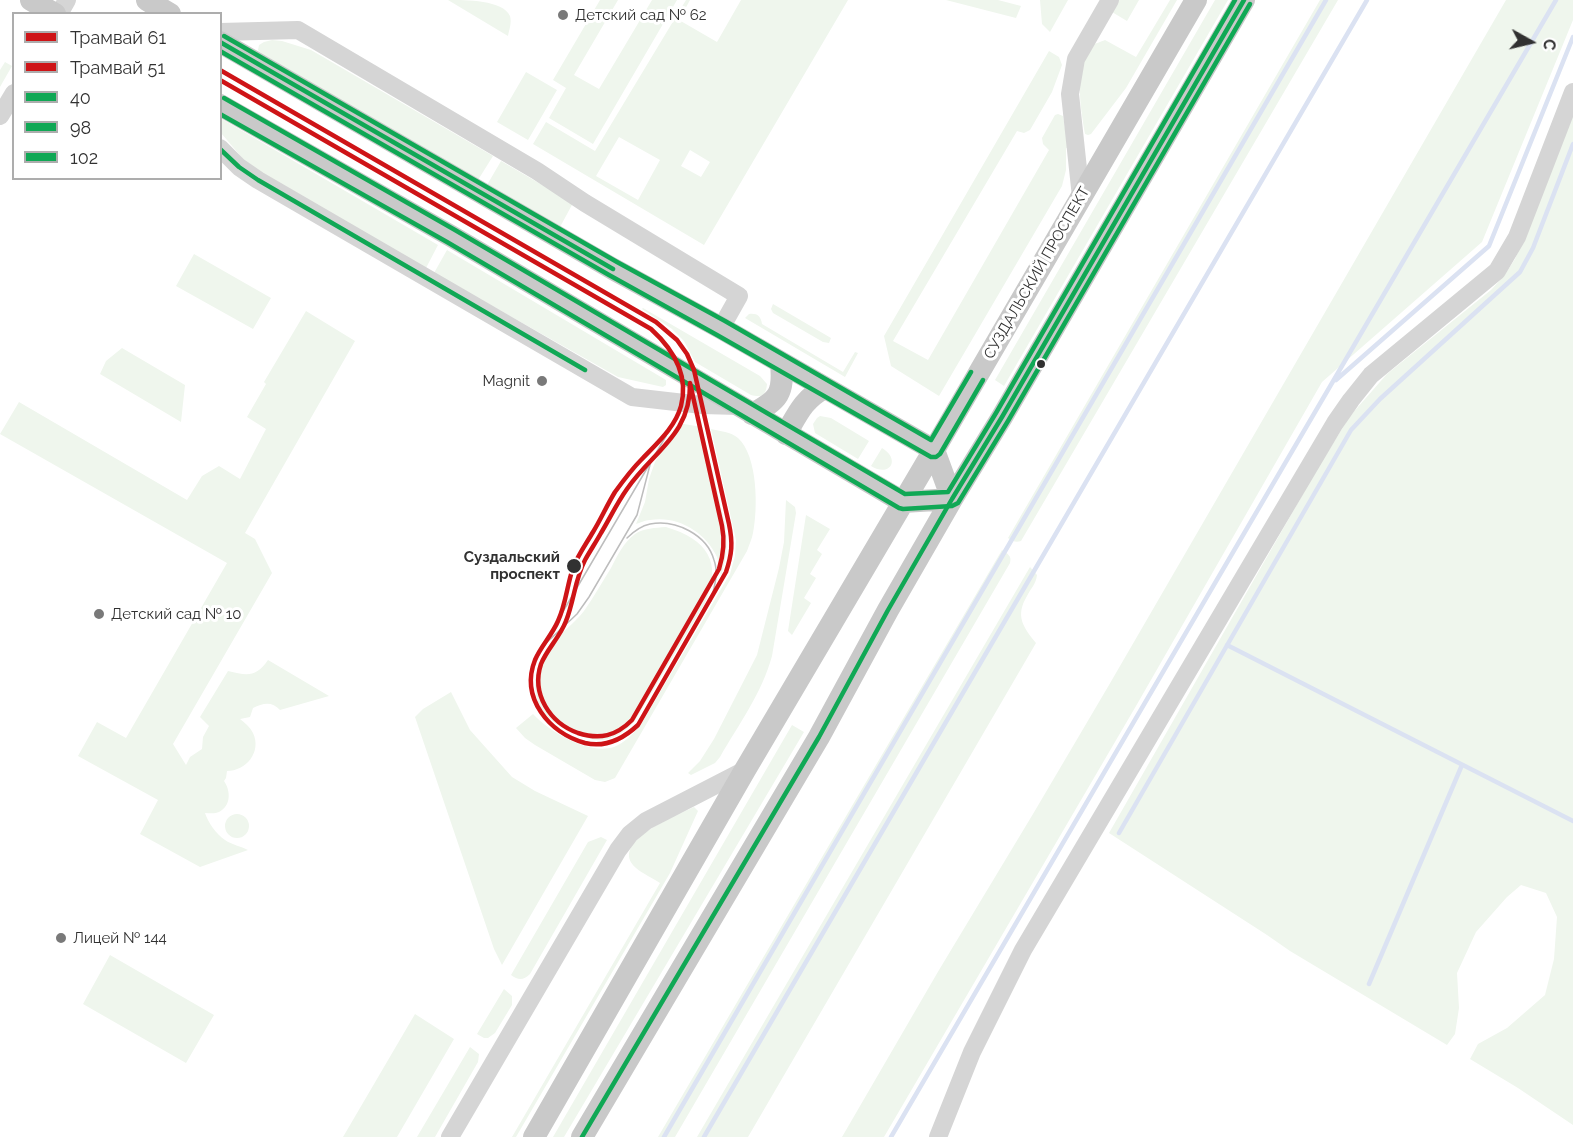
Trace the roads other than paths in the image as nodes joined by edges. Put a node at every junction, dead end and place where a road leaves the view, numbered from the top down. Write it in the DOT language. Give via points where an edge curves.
graph roads {
  1 [pos="31,0"];
  2 [pos="147,0"];
  3 [pos="1110,0"];
  4 [pos="1196,0"];
  5 [pos="1244,0"];
  6 [pos="53,12"];
  7 [pos="167,12"];
  8 [pos="222,32"];
  9 [pos="222,43"];
  10 [pos="1573,92"];
  11 [pos="12,96"];
  12 [pos="222,106"];
  13 [pos="0,116"];
  14 [pos="222,150"];
  15 [pos="1081,197"];
  16 [pos="721,328"];
  17 [pos="781,364"];
  18 [pos="825,388"];
  19 [pos="746,410"];
  20 [pos="786,434"];
  21 [pos="934,450"];
  22 [pos="952,499"];
  23 [pos="903,502"];
  24 [pos="745,770"];
  25 [pos="450,1137"];
  26 [pos="534,1137"];
  27 [pos="582,1137"];
  28 [pos="938,1137"];
  1 -- 6 [label="main road"];
  2 -- 7 [label="main road"];
  3 -- 15 [label="street" via="1076,59 1070,94"];
  4 -- 15 [label="main road, СУЗДАЛЬСКИЙ ПРОСПЕКТ"];
  5 -- 22 [label="main road"];
  8 -- 16 [label="street" via="298,30 537,171 739,296"];
  9 -- 16 [label="main road"];
  10 -- 28 [label="street" via="1517,237 1497,271 1371,375 1335,423 1023,950 972,1052"];
  11 -- 13 [label="street"];
  12 -- 19 [label="main road" via="452,236"];
  14 -- 19 [label="street" via="258,180 632,397"];
  15 -- 21 [label="main road, СУЗДАЛЬСКИЙ ПРОСПЕКТ"];
  16 -- 17 [label="main road"];
  17 -- 18 [label="main road"];
  17 -- 19 [label="main road" via="777,397 767,406"];
  18 -- 20 [label="main road" via="807,400"];
  18 -- 21 [label="main road"];
  19 -- 20 [label="main road"];
  20 -- 23 [label="main road"];
  21 -- 22 [label="main road"];
  21 -- 23 [label="main road, СУЗДАЛЬСКИЙ ПРОСПЕКТ"];
  22 -- 23 [label="main road"];
  22 -- 27 [label="main road" via="819,736"];
  23 -- 24 [label="main road, СУЗДАЛЬСКИЙ ПРОСПЕКТ"];
  24 -- 25 [label="street" via="646,821 630,834"];
  24 -- 26 [label="main road, СУЗДАЛЬСКИЙ ПРОСПЕКТ"];
}
